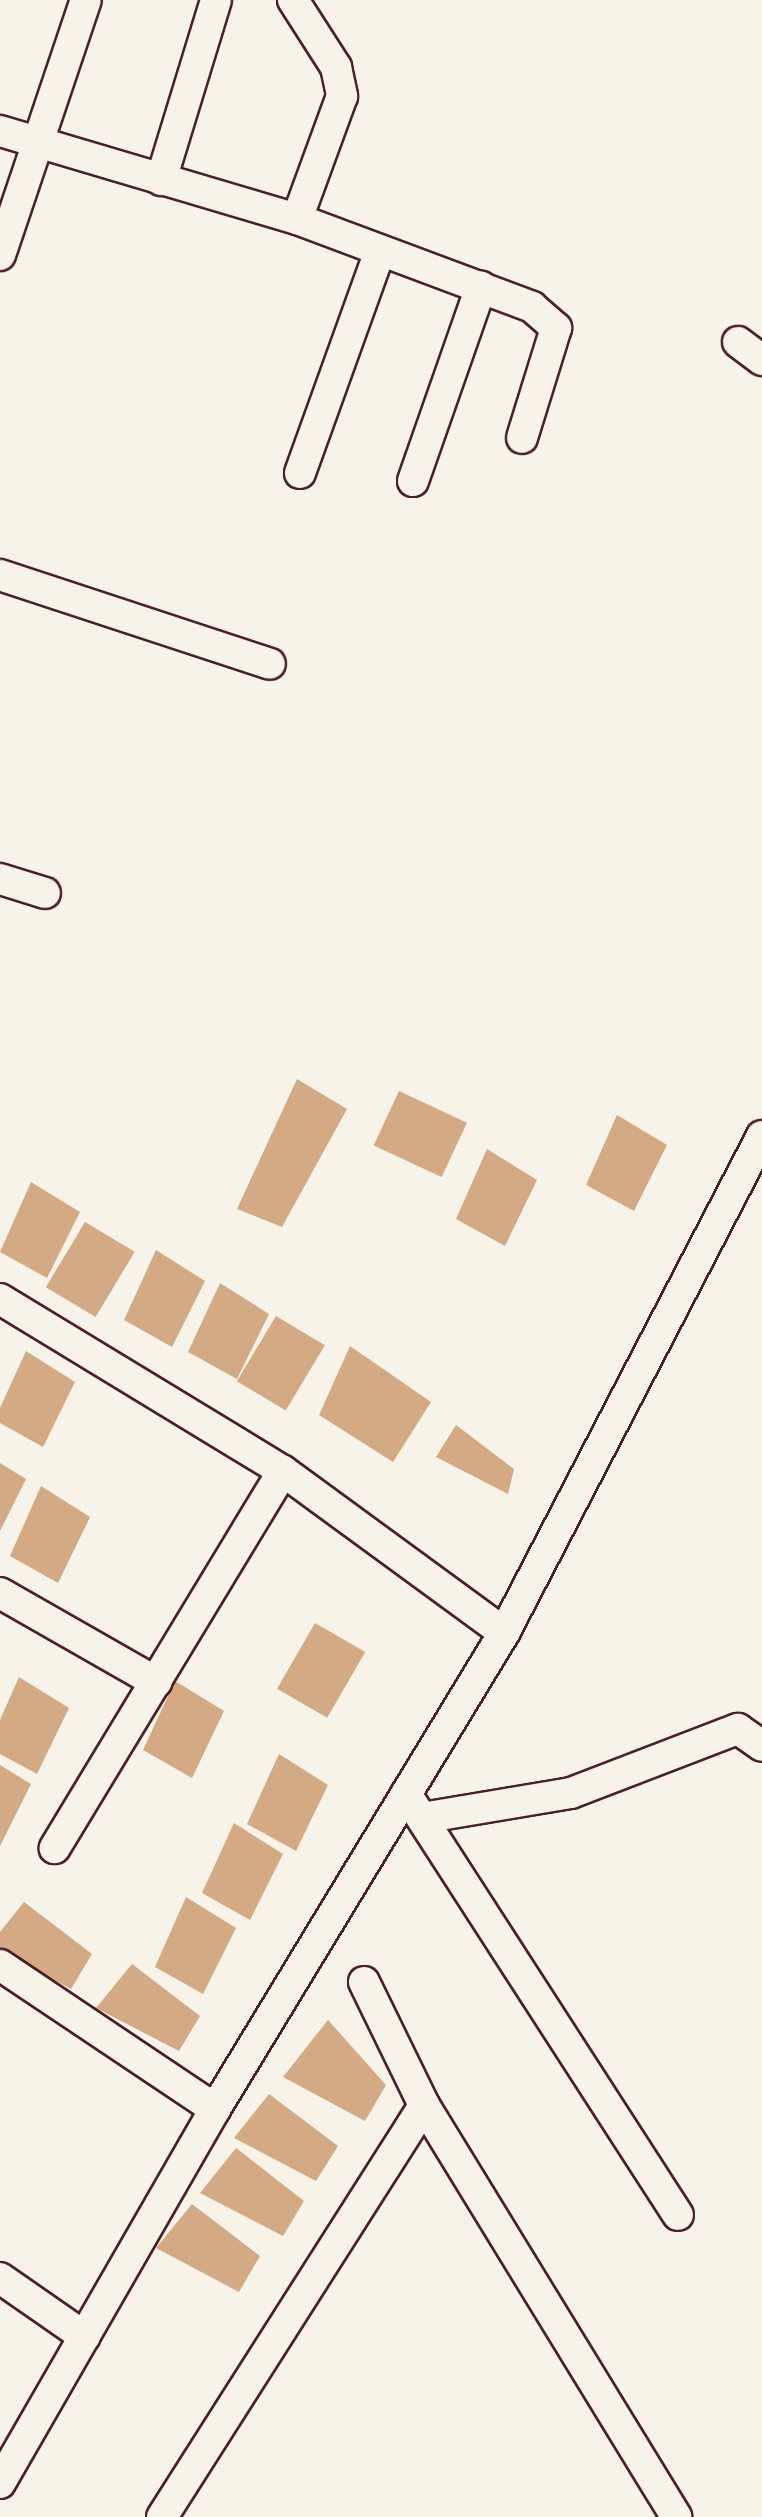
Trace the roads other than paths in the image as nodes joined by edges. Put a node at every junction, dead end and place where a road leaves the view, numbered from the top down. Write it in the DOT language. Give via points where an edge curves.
graph roads {
  1 [pos="86,0"];
  2 [pos="216,0"];
  3 [pos="292,0"];
  4 [pos="0,132"];
  5 [pos="40,145"];
  6 [pos="161,180"];
  7 [pos="297,219"];
  8 [pos="379,254"];
  9 [pos="0,256"];
  10 [pos="481,287"];
  11 [pos="522,438"];
  12 [pos="300,473"];
  13 [pos="413,481"];
  14 [pos="0,575"];
  15 [pos="270,664"];
  16 [pos="0,879"];
  17 [pos="45,893"];
  18 [pos="762,1136"];
  19 [pos="0,1299"];
  20 [pos="283,1471"];
  21 [pos="0,1593"];
  22 [pos="504,1634"];
  23 [pos="156,1682"];
  24 [pos="762,1746"];
  25 [pos="414,1806"];
  26 [pos="56,1848"];
  27 [pos="0,1965"];
  28 [pos="364,1982"];
  29 [pos="424,2105"];
  30 [pos="215,2109"];
  31 [pos="678,2214"];
  32 [pos="0,2278"];
  33 [pos="85,2337"];
  34 [pos="11,2438"];
  35 [pos="0,2482"];
  36 [pos="162,2517"];
  37 [pos="676,2517"];
  1 -- 5 [label="street"];
  2 -- 6 [label="street"];
  3 -- 7 [label="street" via="336,67 342,96"];
  4 -- 5 [label="street"];
  5 -- 6 [label="street"];
  5 -- 9 [label="street"];
  6 -- 7 [label="street"];
  7 -- 8 [label="street"];
  8 -- 10 [label="street"];
  8 -- 12 [label="street"];
  10 -- 11 [label="street" via="532,307 556,328"];
  10 -- 13 [label="street"];
  14 -- 15 [label="street"];
  16 -- 17 [label="street"];
  18 -- 22 [label="street"];
  19 -- 20 [label="street"];
  20 -- 22 [label="street"];
  20 -- 23 [label="street"];
  21 -- 23 [label="street"];
  22 -- 25 [label="street"];
  23 -- 26 [label="street"];
  24 -- 25 [label="street" via="738,1730 571,1793"];
  25 -- 30 [label="street"];
  25 -- 31 [label="street"];
  27 -- 30 [label="street"];
  28 -- 29 [label="street"];
  29 -- 36 [label="street"];
  29 -- 37 [label="street"];
  30 -- 33 [label="street"];
  32 -- 33 [label="street"];
  33 -- 34 [label="street"];
  34 -- 35 [label="street"];
}
